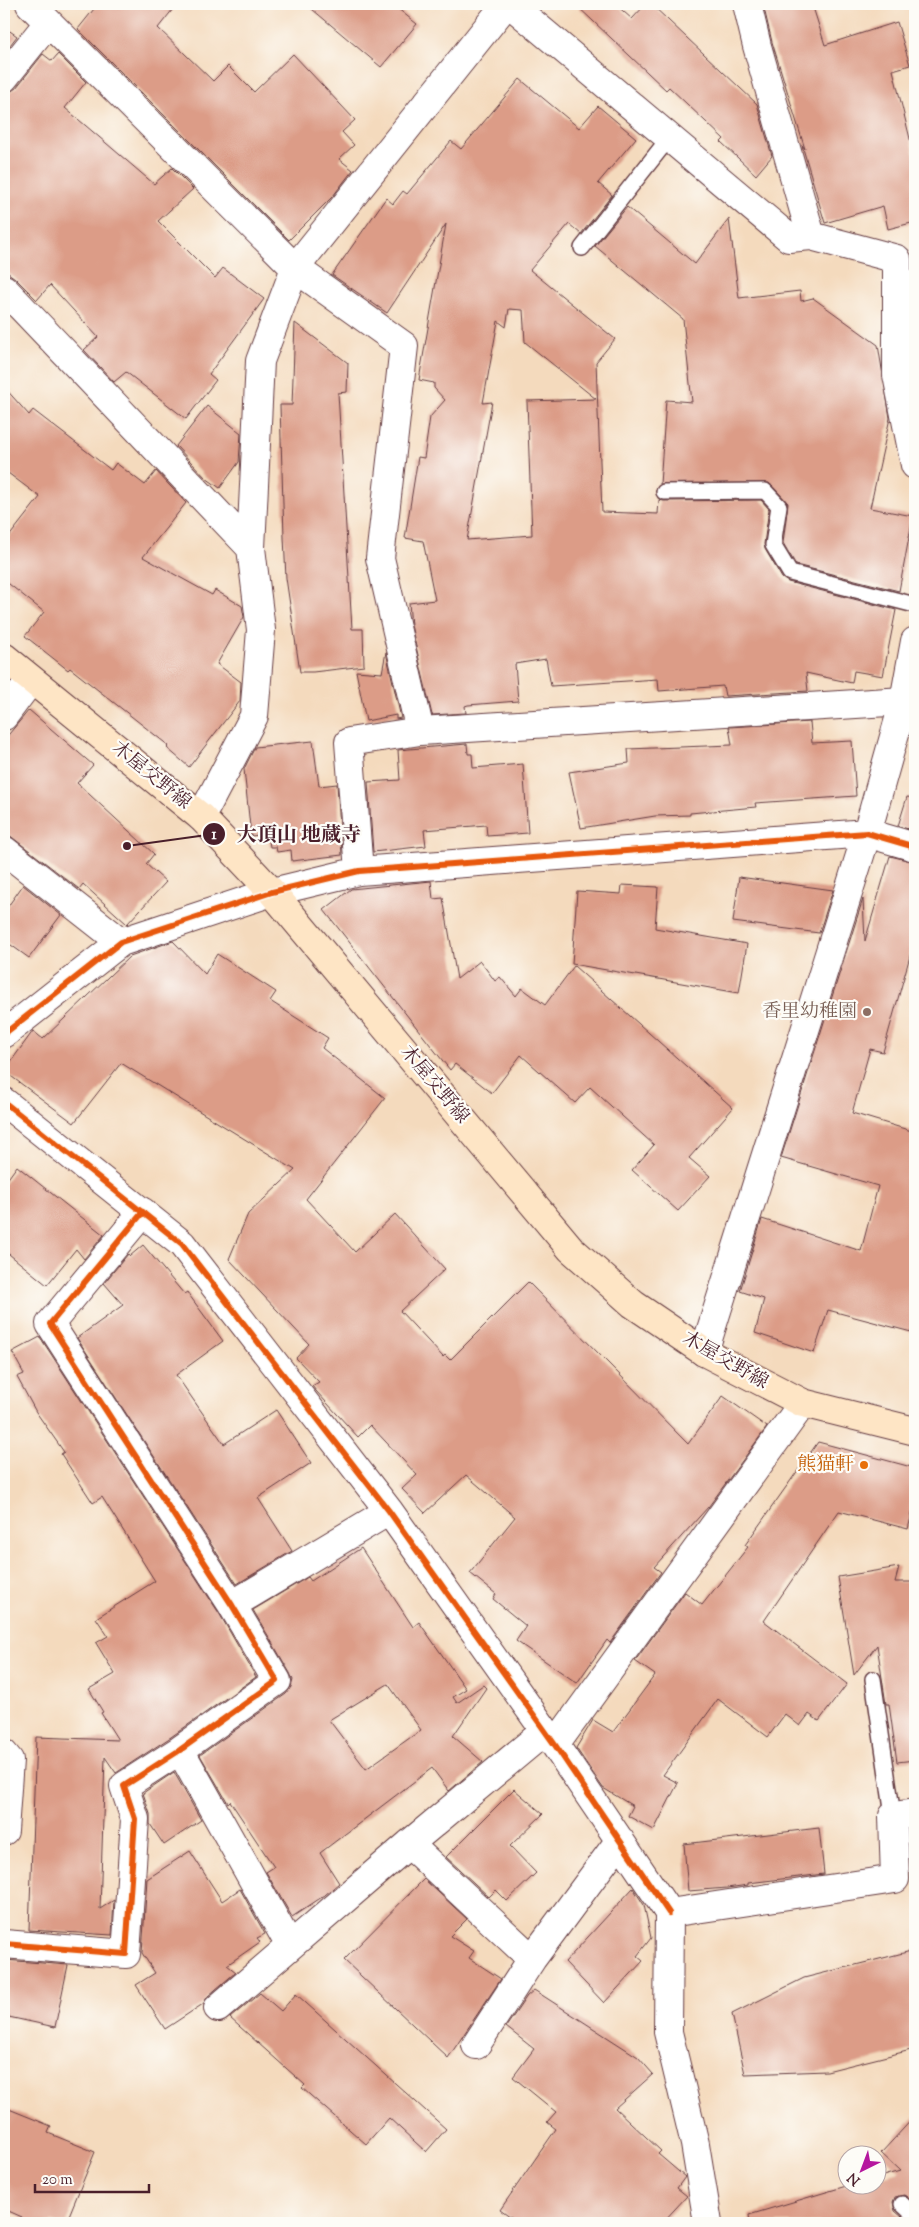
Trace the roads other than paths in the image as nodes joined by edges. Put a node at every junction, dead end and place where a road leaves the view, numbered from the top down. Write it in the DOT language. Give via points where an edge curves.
graph roads {
  1 [pos="508,4"];
  2 [pos="747,4"];
  3 [pos="39,13"];
  4 [pos="4,78"];
  5 [pos="669,138"];
  6 [pos="811,236"];
  7 [pos="582,248"];
  8 [pos="295,268"];
  9 [pos="4,289"];
  10 [pos="915,466"];
  11 [pos="664,492"];
  12 [pos="251,548"];
  13 [pos="915,605"];
  14 [pos="915,641"];
  15 [pos="4,657"];
  16 [pos="32,680"];
  17 [pos="906,714"];
  18 [pos="4,716"];
  19 [pos="420,730"];
  20 [pos="201,817"];
  21 [pos="866,833"];
  22 [pos="915,847"];
  23 [pos="4,850"];
  24 [pos="359,871"];
  25 [pos="272,892"];
  26 [pos="121,942"];
  27 [pos="4,1034"];
  28 [pos="4,1102"];
  29 [pos="143,1212"];
  30 [pos="704,1352"];
  31 [pos="803,1404"];
  32 [pos="915,1431"];
  33 [pos="389,1511"];
  34 [pos="232,1605"];
  35 [pos="873,1679"];
  36 [pos="550,1738"];
  37 [pos="180,1750"];
  38 [pos="4,1754"];
  39 [pos="904,1814"];
  40 [pos="4,1831"];
  41 [pos="620,1840"];
  42 [pos="409,1844"];
  43 [pos="668,1913"];
  44 [pos="4,1944"];
  45 [pos="290,1946"];
  46 [pos="532,1959"];
  47 [pos="218,2008"];
  48 [pos="476,2045"];
  49 [pos="902,2204"];
  50 [pos="915,2216"];
  51 [pos="708,2223"];
  1 -- 5 [label="street"];
  1 -- 8 [label="street"];
  2 -- 6 [label="street"];
  3 -- 4 [label="street"];
  3 -- 8 [label="street"];
  5 -- 6 [label="street" via="789,238"];
  5 -- 7 [label="lane"];
  6 -- 10 [label="street" via="896,259 897,375"];
  8 -- 12 [label="street" via="260,361"];
  8 -- 19 [label="street" via="404,346 380,558"];
  9 -- 12 [label="street"];
  11 -- 13 [label="lane" via="765,491 779,506 772,544 790,573"];
  12 -- 20 [label="street" via="261,630 254,716"];
  14 -- 17 [label="street"];
  15 -- 16 [label="main road, 木屋交野線"];
  16 -- 18 [label="street"];
  16 -- 20 [label="main road, 木屋交野線"];
  17 -- 19 [label="street"];
  17 -- 21 [label="street"];
  19 -- 24 [label="street" via="349,742"];
  20 -- 25 [label="main road, 木屋交野線"];
  21 -- 22 [label="street"];
  21 -- 24 [label="street"];
  21 -- 30 [label="street"];
  23 -- 26 [label="street"];
  24 -- 25 [label="street"];
  25 -- 26 [label="street"];
  25 -- 30 [label="main road, 木屋交野線" via="571,1249 633,1304"];
  26 -- 27 [label="street"];
  28 -- 29 [label="street"];
  29 -- 33 [label="street" via="182,1244"];
  29 -- 34 [label="street" via="50,1324"];
  30 -- 31 [label="main road, 木屋交野線"];
  31 -- 32 [label="main road, 木屋交野線"];
  31 -- 36 [label="street"];
  33 -- 34 [label="street"];
  33 -- 36 [label="street"];
  34 -- 37 [label="street" via="277,1681"];
  35 -- 39 [label="lane"];
  36 -- 41 [label="street"];
  36 -- 42 [label="street"];
  37 -- 44 [label="street" via="124,1786 135,1820 126,1954"];
  37 -- 45 [label="street"];
  38 -- 40 [label="street" via="9,1760"];
  39 -- 43 [label="street" via="895,1879"];
  41 -- 43 [label="street"];
  41 -- 46 [label="street"];
  42 -- 45 [label="street"];
  42 -- 46 [label="street"];
  43 -- 51 [label="street" via="668,2032 695,2144"];
  45 -- 47 [label="street"];
  46 -- 48 [label="street"];
  49 -- 50 [label="lane"];
}
